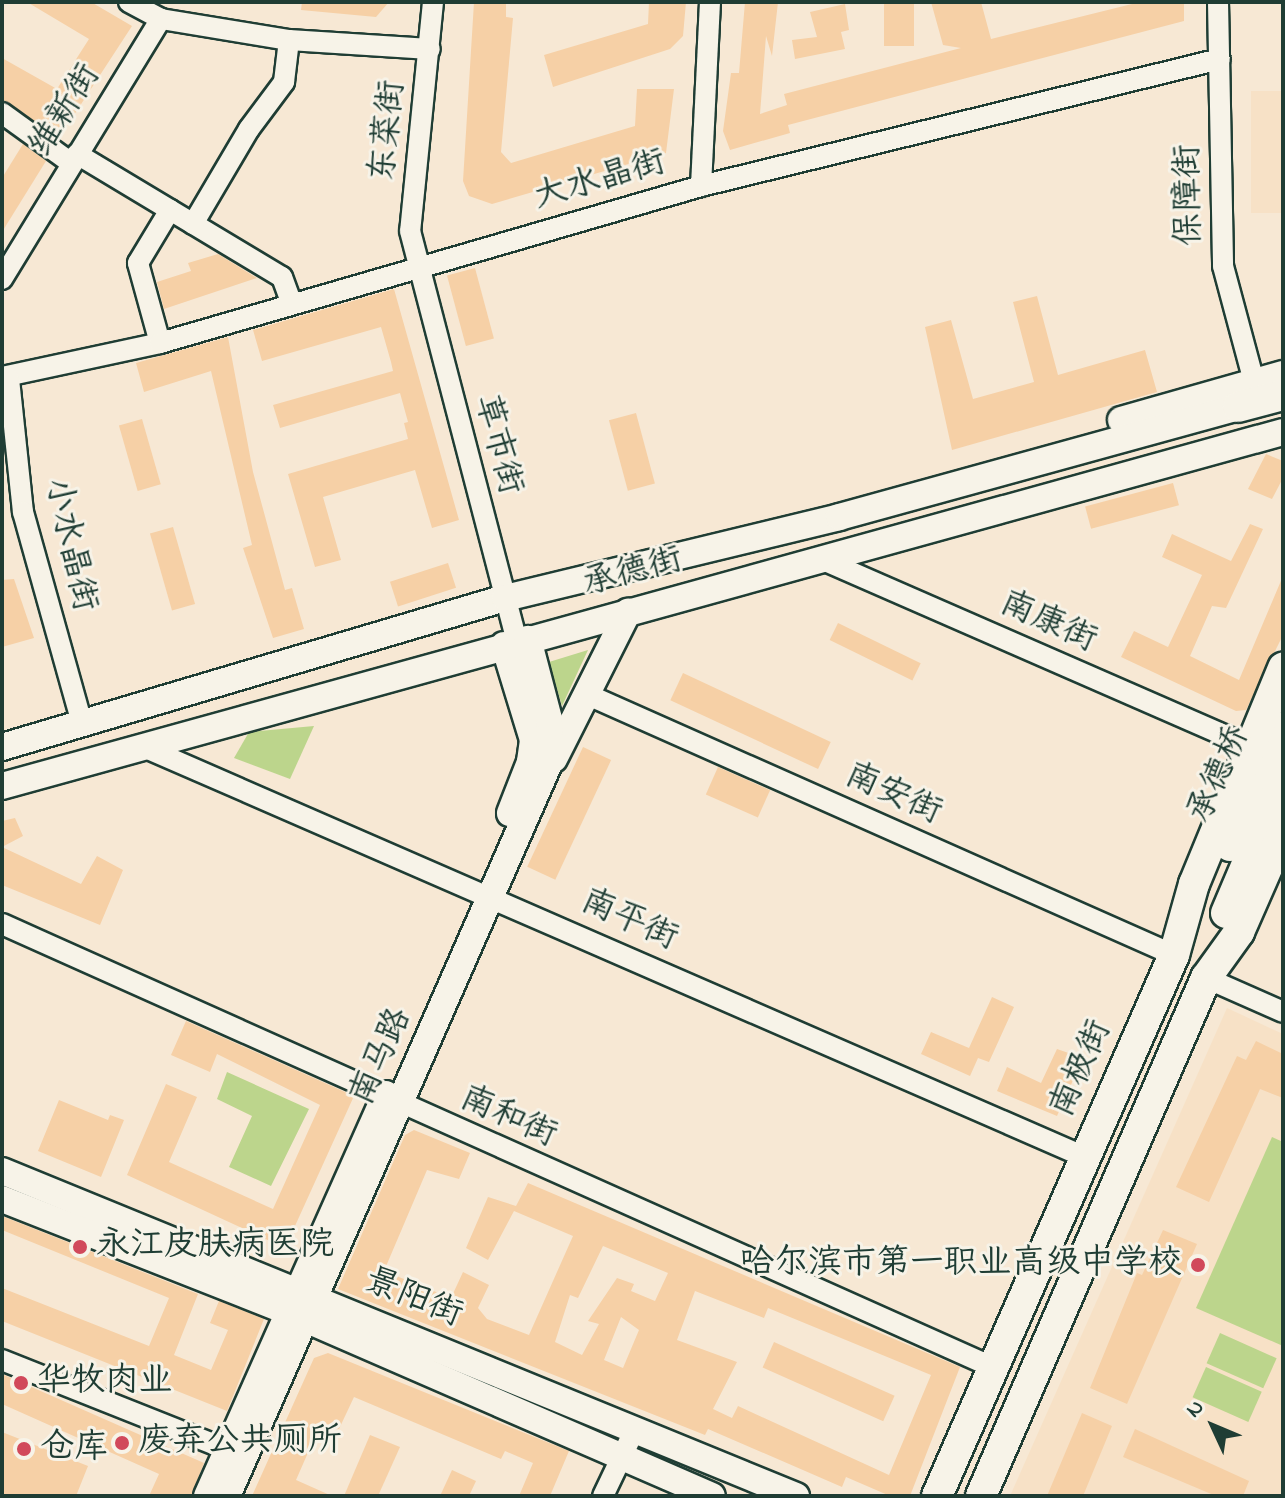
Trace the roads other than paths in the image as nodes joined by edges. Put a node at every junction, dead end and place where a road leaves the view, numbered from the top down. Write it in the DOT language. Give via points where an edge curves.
graph roads {
  1 [pos="129,2"];
  2 [pos="433,2"];
  3 [pos="710,2"];
  4 [pos="1218,2"];
  5 [pos="161,19"];
  6 [pos="289,40"];
  7 [pos="430,49"];
  8 [pos="1220,59"];
  9 [pos="5,120"];
  10 [pos="74,159"];
  11 [pos="701,186"];
  12 [pos="170,210"];
  13 [pos="193,224"];
  14 [pos="417,266"];
  15 [pos="2,279"];
  16 [pos="292,304"];
  17 [pos="160,343"];
  18 [pos="1283,374"];
  19 [pos="6,378"];
  20 [pos="1246,394"];
  21 [pos="1283,395"];
  22 [pos="1283,432"];
  23 [pos="821,559"];
  24 [pos="649,564"];
  25 [pos="505,598"];
  26 [pos="628,612"];
  27 [pos="516,642"];
  28 [pos="1283,668"];
  29 [pos="586,694"];
  30 [pos="82,724"];
  31 [pos="1283,727"];
  32 [pos="1249,746"];
  33 [pos="2,747"];
  34 [pos="146,748"];
  35 [pos="545,776"];
  36 [pos="1283,779"];
  37 [pos="2,786"];
  38 [pos="1283,832"];
  39 [pos="1235,861"];
  40 [pos="485,892"];
  41 [pos="2,924"];
  42 [pos="1174,955"];
  43 [pos="1206,978"];
  44 [pos="1283,1012"];
  45 [pos="393,1101"];
  46 [pos="1085,1157"];
  47 [pos="2,1171"];
  48 [pos="2,1199"];
  49 [pos="303,1305"];
  50 [pos="2,1360"];
  51 [pos="990,1366"];
  52 [pos="635,1429"];
  53 [pos="228,1450"];
  54 [pos="620,1459"];
  55 [pos="207,1496"];
  56 [pos="227,1496"];
  57 [pos="603,1496"];
  58 [pos="712,1496"];
  59 [pos="796,1496"];
  60 [pos="937,1496"];
  61 [pos="981,1496"];
  1 -- 5 [label="street"];
  2 -- 7 [label="street, 东菜街"];
  3 -- 11 [label="street"];
  4 -- 8 [label="street, 保障街"];
  5 -- 6 [label="street"];
  5 -- 10 [label="street, 维新街"];
  6 -- 7 [label="street"];
  6 -- 13 [label="street" via="284,82 249,129"];
  7 -- 14 [label="street, 东菜街" via="410,231"];
  8 -- 11 [label="street, 大水晶街"];
  8 -- 20 [label="street, 保障街" via="1223,266"];
  9 -- 10 [label="street"];
  10 -- 12 [label="street"];
  10 -- 15 [label="street, 维新街"];
  11 -- 14 [label="street, 大水晶街"];
  12 -- 13 [label="street"];
  12 -- 17 [label="street" via="138,263"];
  13 -- 16 [label="street" via="282,277"];
  14 -- 16 [label="street, 大水晶街"];
  14 -- 25 [label="street, 草市街"];
  16 -- 17 [label="street, 大水晶街"];
  17 -- 19 [label="street, 大水晶街"];
  18 -- 20 [label="main road"];
  19 -- 30 [label="street, 小水晶街" via="23,512"];
  20 -- 21 [label="highway"];
  20 -- 24 [label="main road" via="839,517"];
  20 -- 24 [label="main road" via="800,512"];
  22 -- 23 [label="main road, 承德街"];
  23 -- 26 [label="main road, 承德街"];
  23 -- 32 [label="street, 南康街"];
  24 -- 25 [label="main road"];
  25 -- 27 [label="street, 草市街"];
  25 -- 30 [label="main road"];
  26 -- 27 [label="main road, 承德街"];
  26 -- 29 [label="main road"];
  27 -- 34 [label="main road, 承德街"];
  27 -- 35 [label="main road, 南马路" via="552,743"];
  27 -- 40 [label="main road, 南马路" via="532,751"];
  28 -- 32 [label="highway, 南极街"];
  29 -- 35 [label="main road"];
  29 -- 42 [label="street, 南安街"];
  30 -- 33 [label="main road"];
  31 -- 39 [label="highway, 承德桥"];
  32 -- 42 [label="highway, 南极街" via="1194,884"];
  34 -- 37 [label="main road, 承德街"];
  34 -- 40 [label="street, 南平街"];
  35 -- 40 [label="main road, 南马路"];
  36 -- 39 [label="highway, 承德桥"];
  38 -- 43 [label="highway" via="1239,932"];
  39 -- 42 [label="highway"];
  39 -- 43 [label="highway"];
  40 -- 45 [label="main road, 南马路"];
  40 -- 46 [label="street, 南平街"];
  41 -- 45 [label="street, 南和街"];
  42 -- 46 [label="highway, 南极街"];
  43 -- 44 [label="street"];
  43 -- 61 [label="highway"];
  45 -- 49 [label="main road, 南马路"];
  45 -- 51 [label="street, 南和街"];
  46 -- 51 [label="highway, 南极街"];
  47 -- 49 [label="main road, 景阳街"];
  48 -- 49 [label="main road, 景阳街"];
  49 -- 52 [label="main road, 景阳街"];
  49 -- 53 [label="main road, 南马路"];
  49 -- 54 [label="main road, 景阳街"];
  49 -- 56 [label="main road, 南马路"];
  50 -- 53 [label="street"];
  51 -- 60 [label="highway, 南极街"];
  52 -- 54 [label="street"];
  52 -- 59 [label="main road, 景阳街"];
  53 -- 55 [label="main road, 南马路"];
  54 -- 57 [label="street"];
  54 -- 58 [label="main road, 景阳街"];
}
